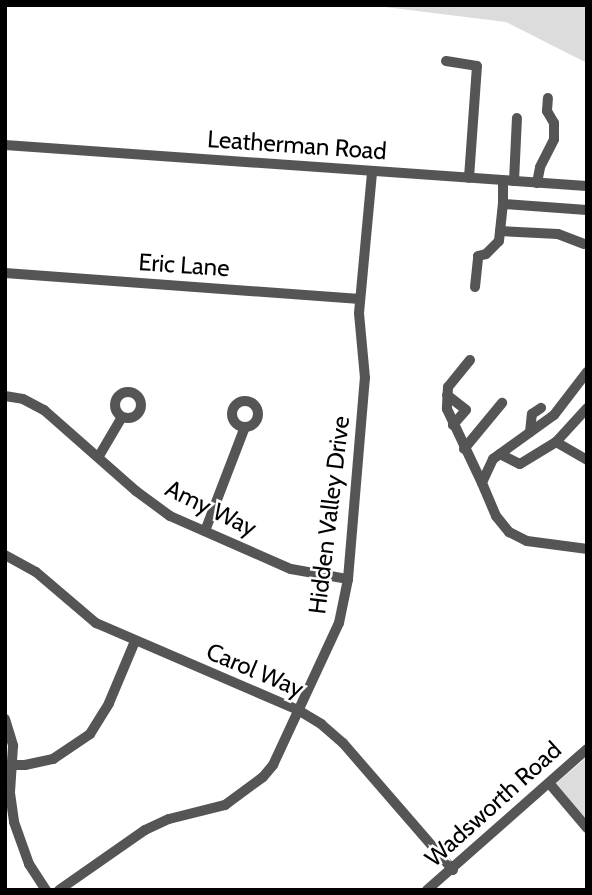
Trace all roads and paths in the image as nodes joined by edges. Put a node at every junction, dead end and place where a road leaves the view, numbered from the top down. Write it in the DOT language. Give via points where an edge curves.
graph roads {
  1 [pos="446,61"];
  2 [pos="548,98"];
  3 [pos="517,118"];
  4 [pos="5,145"];
  5 [pos="372,172"];
  6 [pos="469,178"];
  7 [pos="508,181"];
  8 [pos="537,183"];
  9 [pos="587,187"];
  10 [pos="502,204"];
  11 [pos="587,210"];
  12 [pos="500,231"];
  13 [pos="584,244"];
  14 [pos="5,273"];
  15 [pos="475,288"];
  16 [pos="360,299"];
  17 [pos="470,360"];
  18 [pos="587,372"];
  19 [pos="447,395"];
  20 [pos="5,396"];
  21 [pos="502,402"];
  22 [pos="549,408"];
  23 [pos="587,408"];
  24 [pos="122,417"];
  25 [pos="453,425"];
  26 [pos="245,427"];
  27 [pos="530,432"];
  28 [pos="556,442"];
  29 [pos="587,444"];
  30 [pos="464,449"];
  31 [pos="499,454"];
  32 [pos="99,456"];
  33 [pos="582,457"];
  34 [pos="482,482"];
  35 [pos="205,531"];
  36 [pos="587,549"];
  37 [pos="5,555"];
  38 [pos="348,579"];
  39 [pos="135,641"];
  40 [pos="298,710"];
  41 [pos="5,719"];
  42 [pos="587,749"];
  43 [pos="9,766"];
  44 [pos="549,783"];
  45 [pos="587,828"];
  46 [pos="453,870"];
  47 [pos="46,890"];
  48 [pos="59,890"];
  49 [pos="427,890"];
  1 -- 6 [label="street" via="477,66"];
  2 -- 8 [label="street" via="554,139"];
  3 -- 7 [label="street"];
  4 -- 5 [label="street, Leatherman Road"];
  5 -- 6 [label="street, Leatherman Road"];
  5 -- 16 [label="street, Hidden Valley Drive"];
  6 -- 7 [label="street, Leatherman Road"];
  7 -- 8 [label="street, Leatherman Road"];
  7 -- 10 [label="street"];
  8 -- 9 [label="street, Leatherman Road"];
  10 -- 11 [label="street"];
  10 -- 12 [label="street"];
  12 -- 13 [label="street" via="558,234"];
  12 -- 15 [label="street" via="499,241 478,256"];
  14 -- 16 [label="street, Eric Lane"];
  16 -- 38 [label="street, Hidden Valley Drive" via="365,378"];
  17 -- 19 [label="street" via="448,387"];
  18 -- 22 [label="street"];
  19 -- 25 [label="street"];
  19 -- 25 [label="street" via="466,410"];
  20 -- 32 [label="street, Amy Way" via="44,410"];
  21 -- 30 [label="street"];
  22 -- 27 [label="street"];
  22 -- 27 [label="street" via="531,414"];
  23 -- 28 [label="street"];
  24 -- 32 [label="street"];
  25 -- 30 [label="street"];
  26 -- 35 [label="street"];
  27 -- 31 [label="street"];
  28 -- 31 [label="street" via="520,464"];
  28 -- 33 [label="street"];
  29 -- 33 [label="street"];
  30 -- 34 [label="street"];
  31 -- 34 [label="street"];
  32 -- 35 [label="street, Amy Way" via="170,516"];
  34 -- 36 [label="street" via="496,516 509,532 527,541"];
  35 -- 38 [label="street, Amy Way" via="298,572"];
  37 -- 39 [label="street, Carol Way" via="36,572 96,623"];
  38 -- 40 [label="street, Hidden Valley Drive" via="339,623"];
  39 -- 40 [label="street, Carol Way"];
  39 -- 43 [label="street" via="109,704 90,734 53,759"];
  40 -- 46 [label="street, Carol Way" via="343,743"];
  40 -- 48 [label="street, Hidden Valley Drive" via="273,765 239,797 210,811 156,824"];
  41 -- 43 [label="street" via="12,735"];
  42 -- 44 [label="street, Wadsworth Road"];
  43 -- 47 [label="street" via="16,830 29,864"];
  44 -- 45 [label="street"];
  44 -- 46 [label="street, Wadsworth Road"];
  46 -- 49 [label="street, Wadsworth Road"];
}
